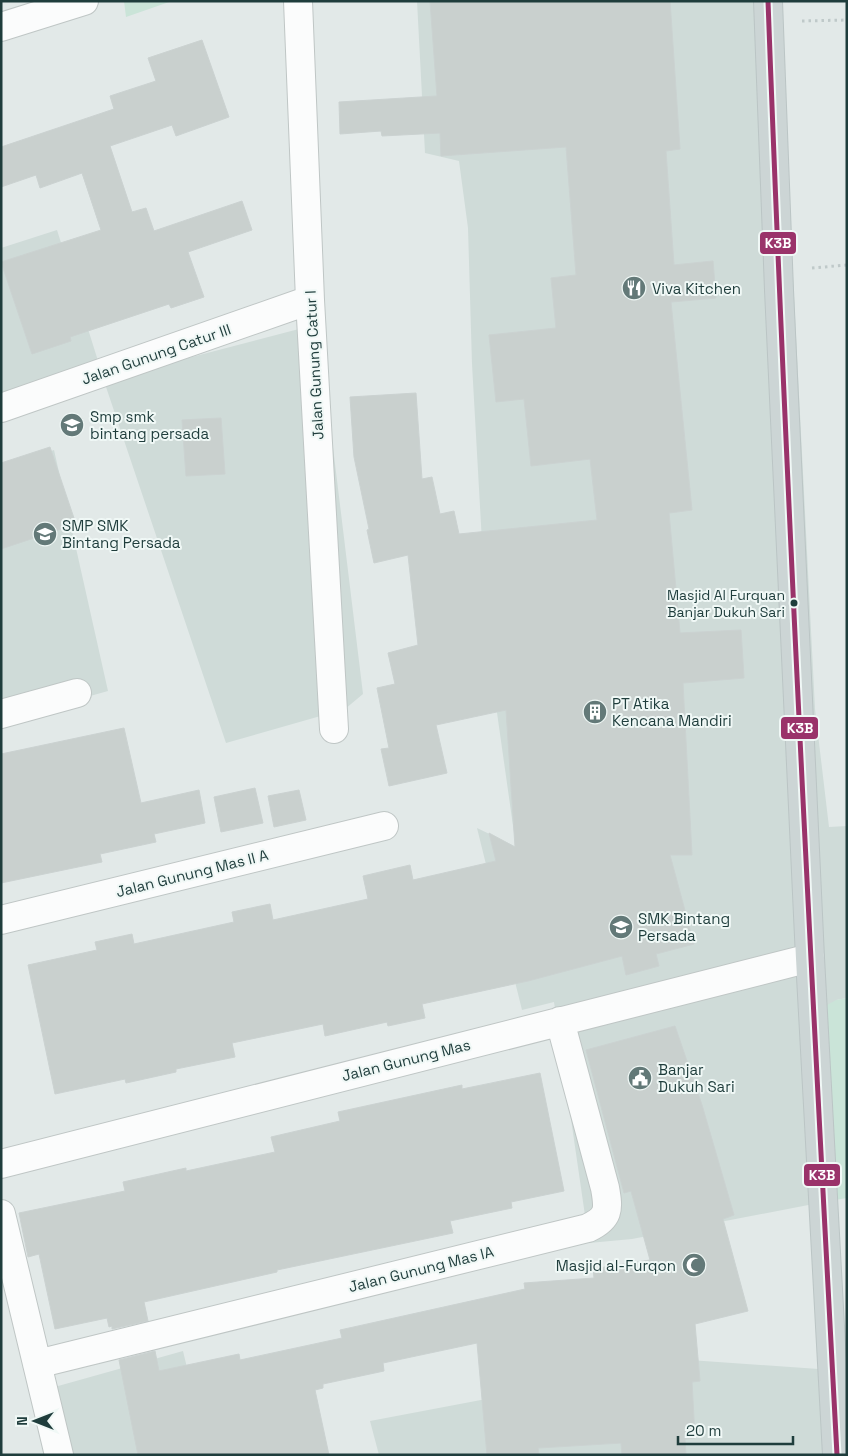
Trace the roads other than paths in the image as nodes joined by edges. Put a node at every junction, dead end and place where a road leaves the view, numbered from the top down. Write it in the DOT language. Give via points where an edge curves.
graph roads {
  1 [pos="84,1"];
  2 [pos="298,1"];
  3 [pos="768,11"];
  4 [pos="1,27"];
  5 [pos="310,300"];
  6 [pos="1,408"];
  7 [pos="78,693"];
  8 [pos="1,714"];
  9 [pos="334,729"];
  10 [pos="384,826"];
  11 [pos="1,920"];
  12 [pos="810,958"];
  13 [pos="560,1021"];
  14 [pos="1,1164"];
  15 [pos="1,1214"];
  16 [pos="37,1364"];
  17 [pos="59,1455"];
  18 [pos="837,1455"];
  1 -- 4 [label="street"];
  2 -- 5 [label="street, Jalan Gunung Catur I"];
  3 -- 12 [label="main road"];
  5 -- 6 [label="street, Jalan Gunung Catur III"];
  5 -- 9 [label="street, Jalan Gunung Catur I"];
  7 -- 8 [label="street"];
  10 -- 11 [label="street, Jalan Gunung Mas II A"];
  12 -- 13 [label="street, Jalan Gunung Mas"];
  12 -- 18 [label="main road"];
  13 -- 14 [label="street, Jalan Gunung Mas"];
  13 -- 16 [label="street, Jalan Gunung Mas IA" via="605,1188 606,1212 600,1222 588,1228"];
  15 -- 16 [label="street"];
  16 -- 17 [label="street"];
}
